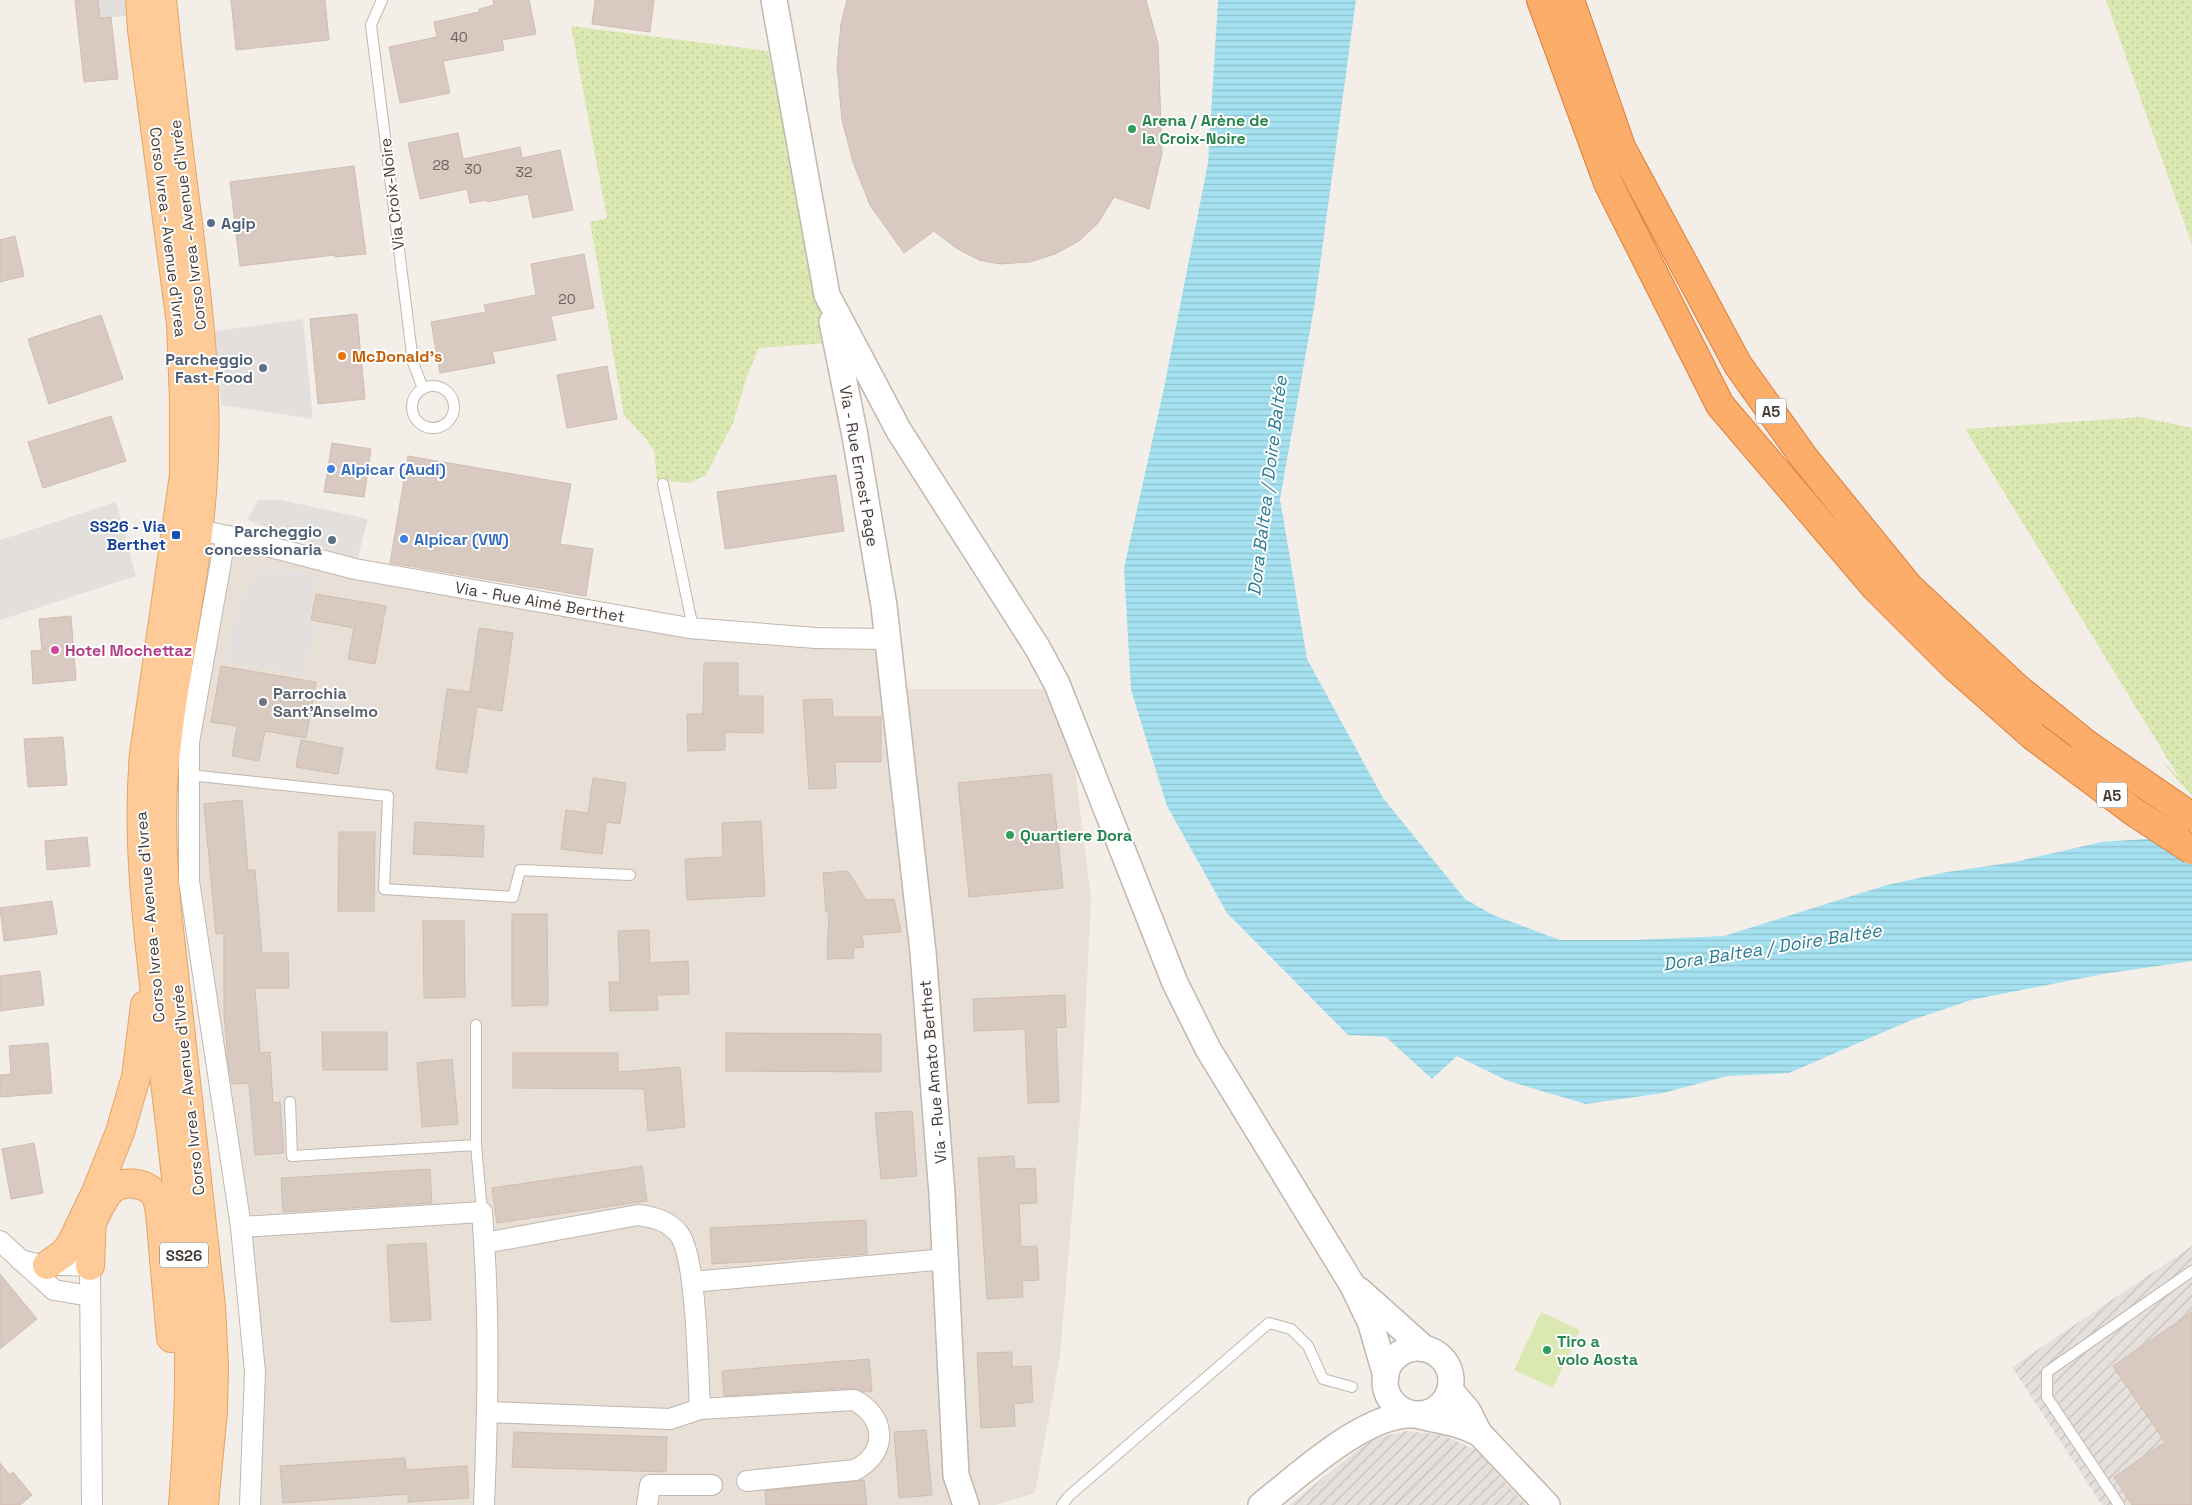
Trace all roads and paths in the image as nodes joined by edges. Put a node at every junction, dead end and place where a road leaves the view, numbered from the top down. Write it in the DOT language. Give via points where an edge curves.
graph roads {
  1 [pos="140,0"];
  2 [pos="162,0"];
  3 [pos="382,0"];
  4 [pos="774,0"];
  5 [pos="1541,0"];
  6 [pos="1570,0"];
  7 [pos="827,295"];
  8 [pos="423,389"];
  9 [pos="663,484"];
  10 [pos="198,530"];
  11 [pos="228,536"];
  12 [pos="693,628"];
  13 [pos="886,639"];
  14 [pos="189,775"];
  15 [pos="2192,817"];
  16 [pos="2192,850"];
  17 [pos="630,875"];
  18 [pos="149,931"];
  19 [pos="476,1025"];
  20 [pos="290,1102"];
  21 [pos="476,1145"];
  22 [pos="96,1192"];
  23 [pos="482,1212"];
  24 [pos="90,1226"];
  25 [pos="241,1227"];
  26 [pos="0,1241"];
  27 [pos="485,1243"];
  28 [pos="946,1259"];
  29 [pos="20,1260"];
  30 [pos="48,1265"];
  31 [pos="90,1266"];
  32 [pos="2192,1271"];
  33 [pos="692,1282"];
  34 [pos="1353,1286"];
  35 [pos="90,1296"];
  36 [pos="1426,1348"];
  37 [pos="1386,1381"];
  38 [pos="1352,1387"];
  39 [pos="1450,1390"];
  40 [pos="700,1409"];
  41 [pos="213,1411"];
  42 [pos="487,1412"];
  43 [pos="1413,1414"];
  44 [pos="1479,1433"];
  45 [pos="1350,1437"];
  46 [pos="185,1478"];
  47 [pos="747,1481"];
  48 [pos="712,1484"];
  49 [pos="92,1505"];
  50 [pos="177,1505"];
  51 [pos="183,1505"];
  52 [pos="204,1505"];
  53 [pos="219,1505"];
  54 [pos="250,1505"];
  55 [pos="484,1505"];
  56 [pos="647,1505"];
  57 [pos="966,1505"];
  58 [pos="1062,1505"];
  59 [pos="1261,1505"];
  60 [pos="1546,1505"];
  61 [pos="2119,1505"];
  1 -- 18 [label="main road, Corso Ivrea - Avenue d'Ivrea / SS26" via="181,324 184,400 184,474 140,795 140,842"];
  2 -- 10 [label="main road, Corso Ivrea - Avenue d'Ivrée" via="200,322 205,425"];
  3 -- 8 [label="lane, Via Croix-Noire" via="371,24 413,362"];
  4 -- 7 [label="street, Via - Rue Ernest Page"];
  5 -- 16 [label="highway, A5, bridge" via="1608,183 1720,404 1874,587 1953,665 2033,736 2134,812"];
  6 -- 15 [label="highway, A5, bridge" via="1621,147 1738,365 1805,459 1909,587 2017,688 2085,743"];
  7 -- 13 [label="street, Via - Rue Ernest Page" via="855,436 884,606"];
  7 -- 34 [label="street" via="898,431 1037,647 1057,684 1175,983 1208,1048"];
  8 -- 8 [label="lane" via="414,399 414,418 429,429 448,424 455,407 453,397 438,386"];
  9 -- 12 [label="lane"];
  10 -- 11 [label="street, Via - Rue Aimé Berthet"];
  10 -- 41 [label="main road, Corso Ivrea - Avenue d'Ivrée" via="164,760 162,853 212,1306"];
  11 -- 12 [label="street, Via - Rue Aimé Berthet" via="355,569"];
  11 -- 14 [label="street" via="189,742"];
  12 -- 13 [label="street, Via - Rue Aimé Berthet" via="816,638"];
  13 -- 28 [label="street, Via - Rue Amato Berthet" via="923,952"];
  14 -- 17 [label="lane" via="388,796 384,889 513,897 520,870"];
  14 -- 25 [label="street" via="189,881"];
  18 -- 22 [label="main road" via="143,1033 136,1077 120,1132"];
  18 -- 46 [label="main road, Corso Ivrea - Avenue d'Ivrea / SS26" via="186,1282 190,1383"];
  19 -- 21 [label="lane"];
  20 -- 21 [label="lane" via="292,1156"];
  21 -- 23 [label="lane"];
  22 -- 24 [label="main road"];
  22 -- 30 [label="main road" via="72,1244"];
  23 -- 25 [label="street"];
  23 -- 27 [label="street"];
  24 -- 31 [label="main road"];
  24 -- 46 [label="main road" via="106,1196 118,1185 141,1185 149,1189 158,1201"];
  25 -- 54 [label="street" via="255,1372"];
  26 -- 29 [label="street"];
  27 -- 33 [label="street" via="638,1215 653,1217 679,1233 686,1247"];
  27 -- 42 [label="street"];
  28 -- 33 [label="street"];
  28 -- 57 [label="street, Via - Rue Amato Berthet" via="956,1475"];
  29 -- 30 [label="street"];
  29 -- 35 [label="street" via="54,1290"];
  30 -- 31 [label="street"];
  31 -- 35 [label="street"];
  32 -- 61 [label="lane" via="2046,1372 2047,1397"];
  33 -- 40 [label="street"];
  34 -- 36 [label="street"];
  34 -- 37 [label="street" via="1371,1324"];
  35 -- 49 [label="street"];
  36 -- 37 [label="street" via="1404,1351 1395,1357"];
  36 -- 39 [label="street" via="1444,1360 1451,1379"];
  37 -- 43 [label="street" via="1396,1405"];
  37 -- 45 [label="street"];
  38 -- 58 [label="lane" via="1323,1378 1308,1346 1291,1329 1270,1323"];
  39 -- 43 [label="street" via="1438,1408"];
  39 -- 44 [label="street" via="1468,1411"];
  40 -- 42 [label="street" via="670,1419"];
  40 -- 47 [label="street" via="854,1400 864,1406 878,1424 878,1446 873,1457 855,1470"];
  41 -- 52 [label="main road"];
  41 -- 53 [label="main road"];
  42 -- 55 [label="street"];
  43 -- 44 [label="street" via="1456,1422"];
  43 -- 45 [label="street" via="1385,1419"];
  44 -- 60 [label="street"];
  45 -- 59 [label="street"];
  46 -- 50 [label="main road"];
  46 -- 51 [label="main road, SS26"];
  48 -- 56 [label="street" via="650,1486"];
}
